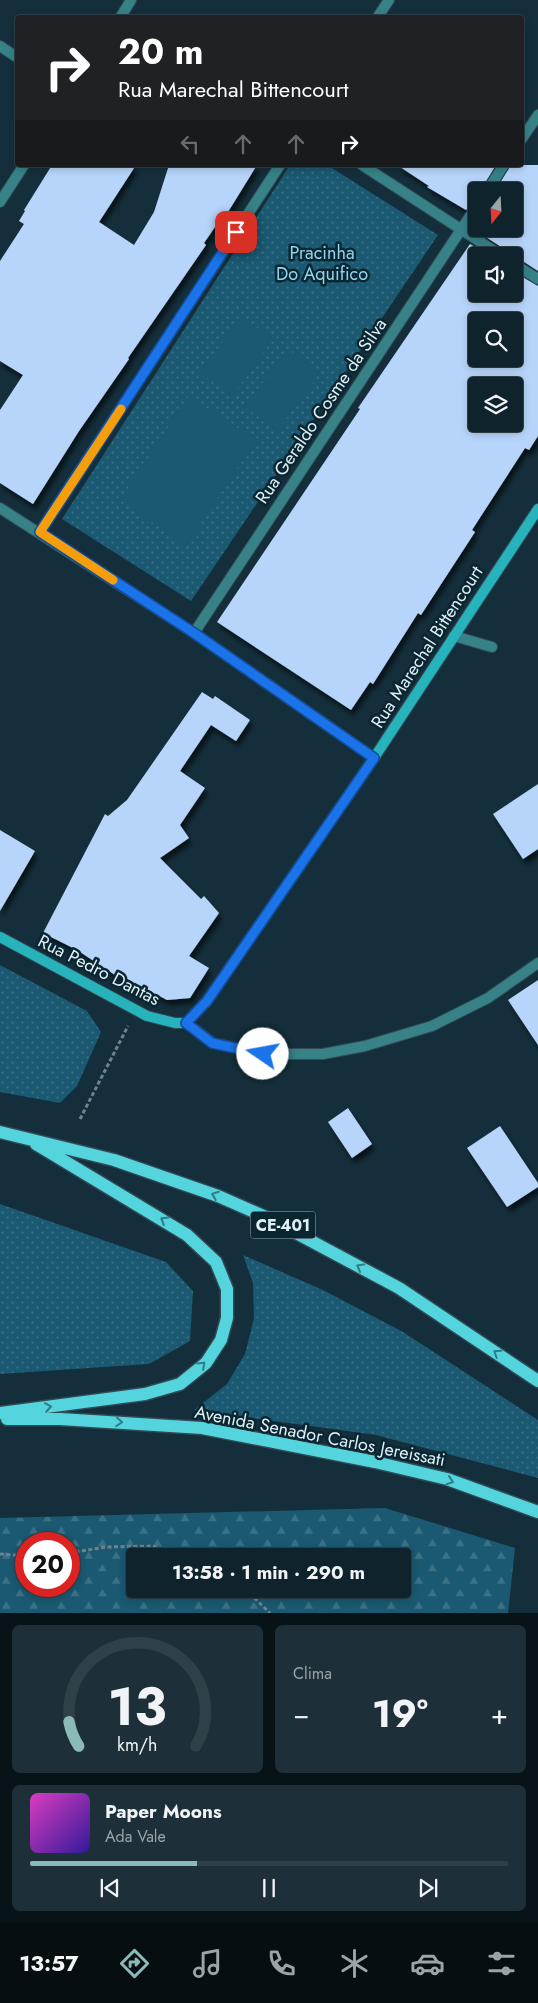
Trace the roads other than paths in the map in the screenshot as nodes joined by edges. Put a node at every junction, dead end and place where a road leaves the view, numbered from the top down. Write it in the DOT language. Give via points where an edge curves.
graph roads {
  1 [pos="389,0"];
  2 [pos="128,1"];
  3 [pos="121,15"];
  4 [pos="379,15"];
  5 [pos="0,46"];
  6 [pos="15,56"];
  7 [pos="538,115"];
  8 [pos="524,136"];
  9 [pos="23,167"];
  10 [pos="279,167"];
  11 [pos="365,167"];
  12 [pos="503,167"];
  13 [pos="493,182"];
  14 [pos="0,202"];
  15 [pos="468,220"];
  16 [pos="461,231"];
  17 [pos="487,247"];
  18 [pos="523,270"];
  19 [pos="538,279"];
  20 [pos="0,508"];
  21 [pos="538,508"];
  22 [pos="40,532"];
  23 [pos="194,633"];
  24 [pos="454,636"];
  25 [pos="492,647"];
  26 [pos="374,758"];
  27 [pos="0,937"];
  28 [pos="538,963"];
  29 [pos="186,1023"];
  30 [pos="0,1132"];
  31 [pos="27,1139"];
  32 [pos="538,1380"];
  33 [pos="0,1413"];
  34 [pos="0,1419"];
  35 [pos="538,1512"];
  1 -- 4 [label="street"];
  2 -- 3 [label="street"];
  5 -- 6 [label="street"];
  7 -- 8 [label="street"];
  9 -- 14 [label="street"];
  10 -- 22 [label="street"];
  11 -- 16 [label="street"];
  12 -- 13 [label="street"];
  15 -- 16 [label="street, Rua Geraldo Cosme da Silva"];
  16 -- 17 [label="street"];
  16 -- 23 [label="street, Rua Geraldo Cosme da Silva"];
  18 -- 19 [label="street"];
  20 -- 22 [label="street"];
  21 -- 24 [label="main road, Rua Marechal Bittencourt"];
  22 -- 23 [label="street"];
  23 -- 26 [label="street"];
  24 -- 25 [label="street"];
  24 -- 26 [label="main road, Rua Marechal Bittencourt"];
  26 -- 29 [label="main road, Rua Marechal Bittencourt" via="207,1001"];
  27 -- 29 [label="main road, Rua Pedro Dantas" via="136,1010 159,1020"];
  28 -- 29 [label="street" via="488,998 432,1026 365,1046 323,1054 263,1054 212,1043"];
  30 -- 31 [label="main road, CE-401"];
  32 -- 31 [label="main road, CE-401, one-way" via="399,1288 268,1218 218,1196 114,1160"];
  33 -- 31 [label="main road, one-way" via="145,1394 180,1384 206,1363 220,1340 227,1318 226,1289 216,1262 187,1235"];
  34 -- 35 [label="main road, Avenida Senador Carlos Jereissati, one-way" via="60,1418 202,1428 447,1479"];
}
